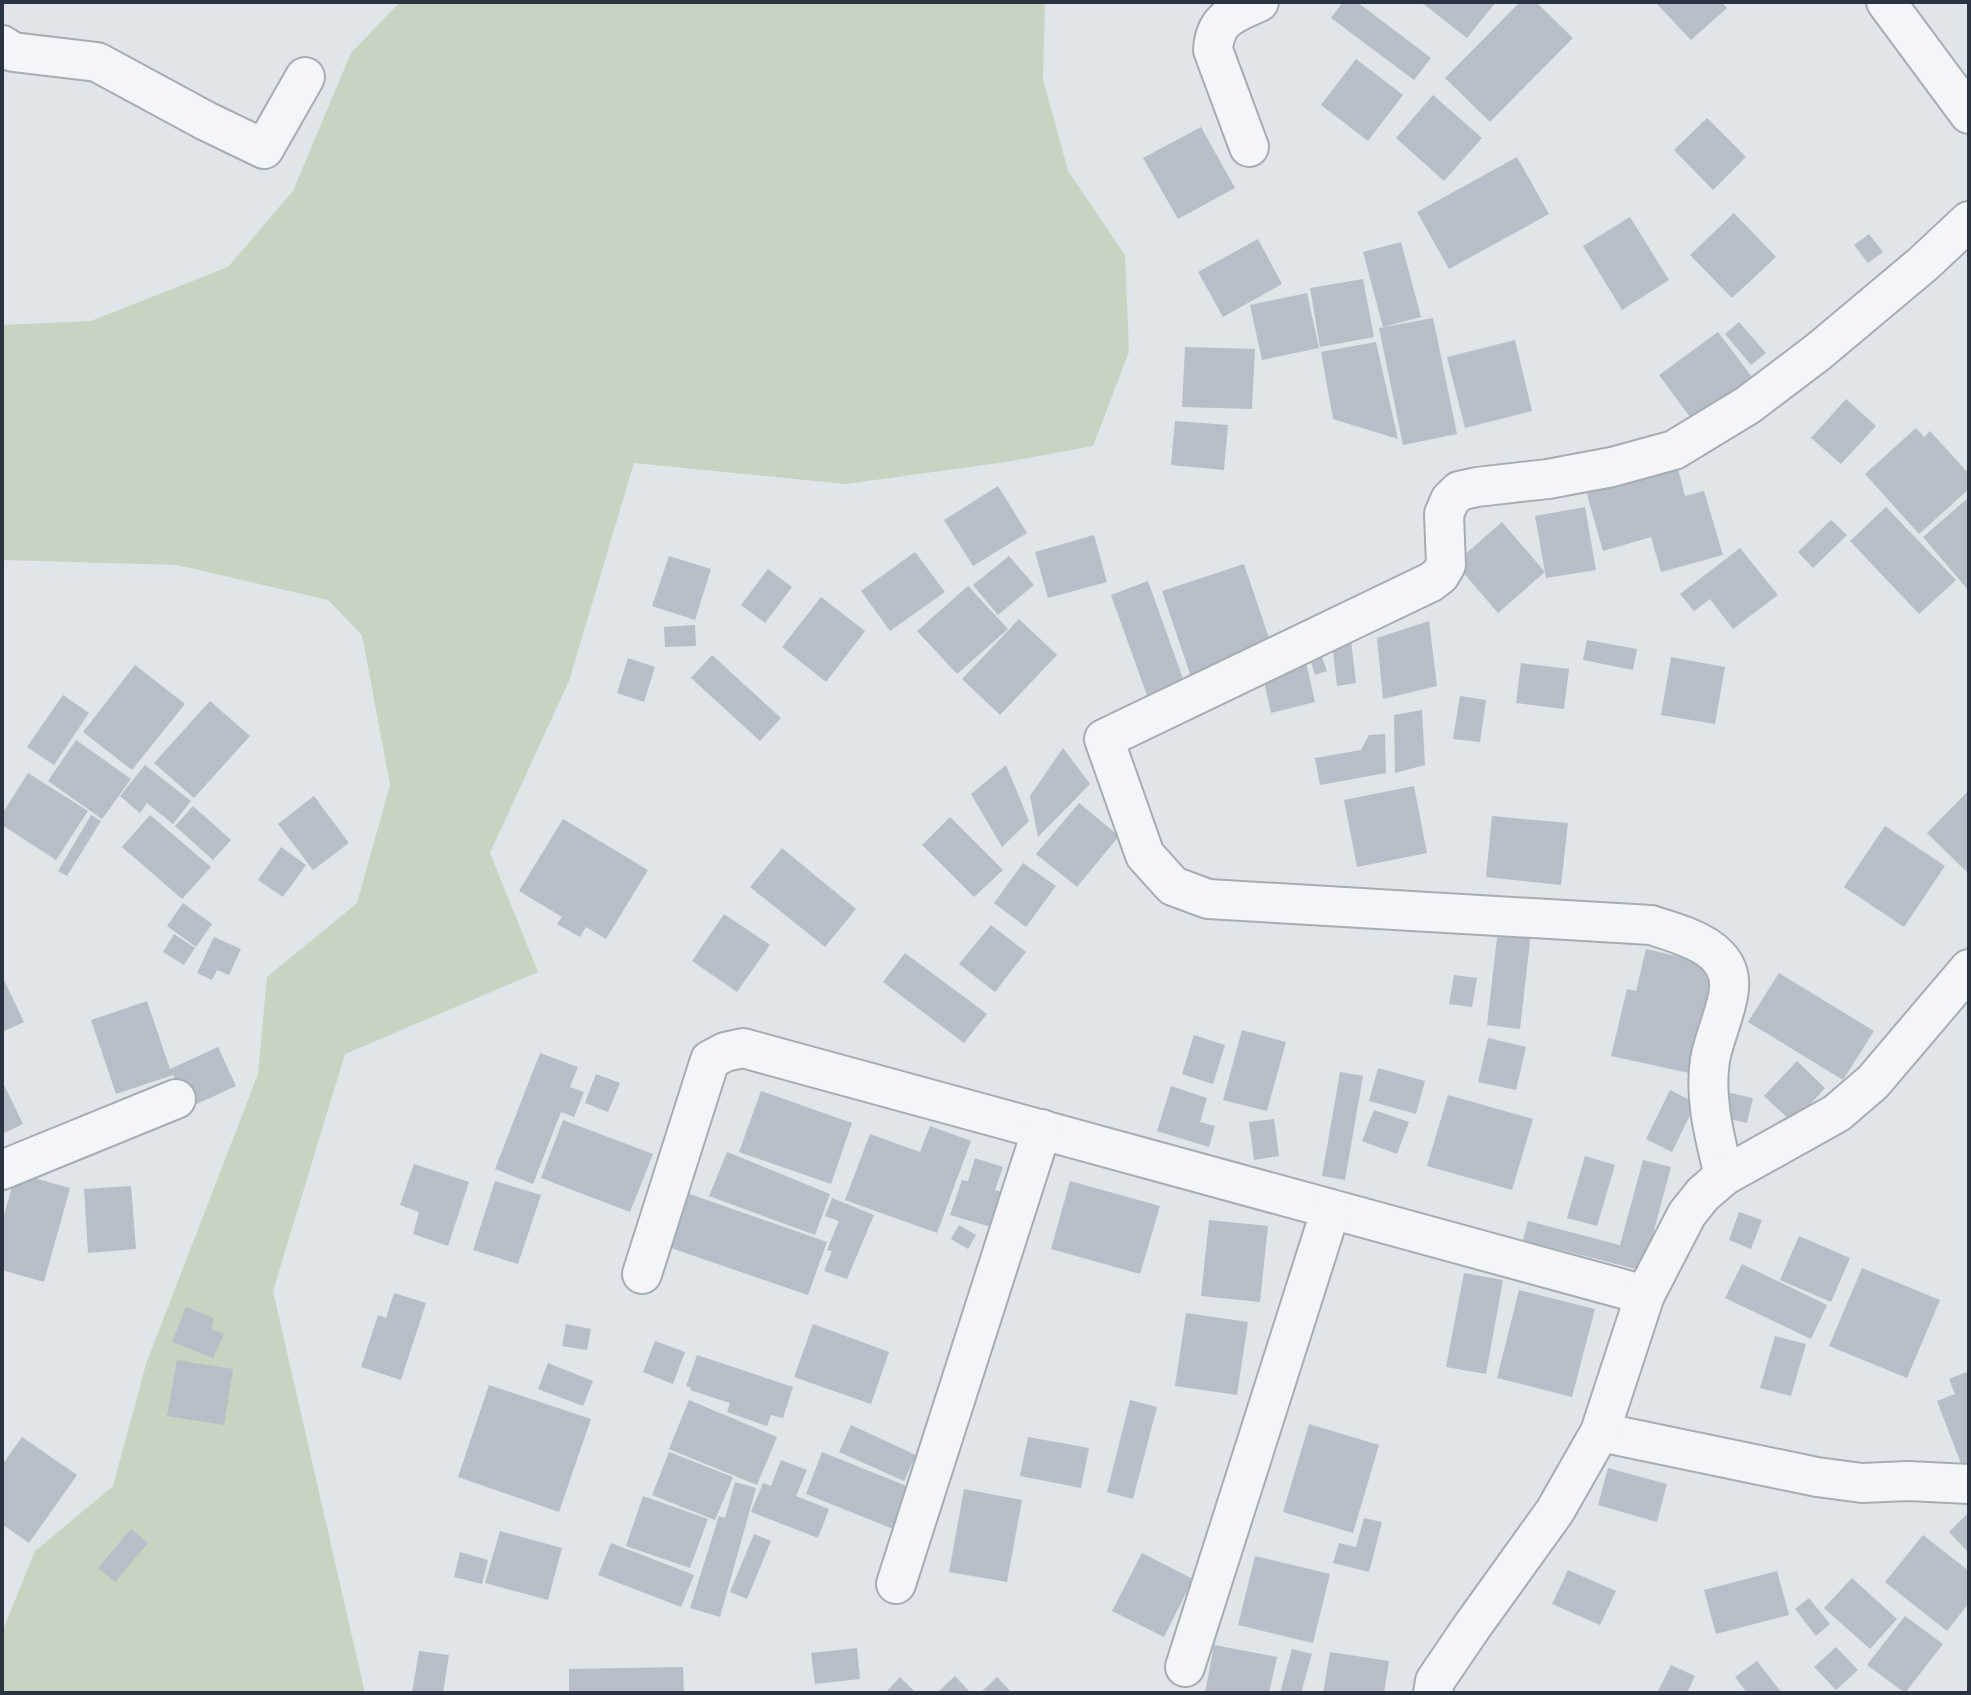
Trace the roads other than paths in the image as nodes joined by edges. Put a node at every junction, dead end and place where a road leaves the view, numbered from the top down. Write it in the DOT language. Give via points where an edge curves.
graph roads {
  1 [pos="1259,2"];
  2 [pos="1886,2"];
  3 [pos="2,45"];
  4 [pos="305,77"];
  5 [pos="1969,114"];
  6 [pos="1249,147"];
  7 [pos="1969,221"];
  8 [pos="1969,969"];
  9 [pos="176,1099"];
  10 [pos="1042,1129"];
  11 [pos="2,1170"];
  12 [pos="1724,1176"];
  13 [pos="1331,1209"];
  14 [pos="642,1274"];
  15 [pos="1645,1295"];
  16 [pos="1600,1432"];
  17 [pos="1969,1484"];
  18 [pos="896,1584"];
  19 [pos="1185,1667"];
  20 [pos="1433,1693"];
  1 -- 6 [label="street" via="1220,25 1213,50"];
  2 -- 5 [label="street"];
  3 -- 4 [label="street" via="13,52 97,62 264,149"];
  7 -- 12 [label="street" via="1818,352 1748,405 1674,450 1612,467 1459,491 1444,514 1446,565 1431,582 1104,739 1145,855 1173,886 1208,899 1651,925 1711,949 1723,961 1729,988 1710,1060 1709,1093"];
  8 -- 12 [label="street" via="1873,1082 1837,1113"];
  9 -- 11 [label="street"];
  10 -- 13 [label="street"];
  10 -- 14 [label="street" via="743,1048 725,1052 710,1060"];
  10 -- 18 [label="street"];
  12 -- 15 [label="street" via="1687,1214"];
  13 -- 15 [label="street"];
  13 -- 19 [label="street"];
  15 -- 16 [label="street"];
  16 -- 17 [label="street" via="1817,1477"];
  16 -- 20 [label="street" via="1555,1511 1435,1681"];
}
